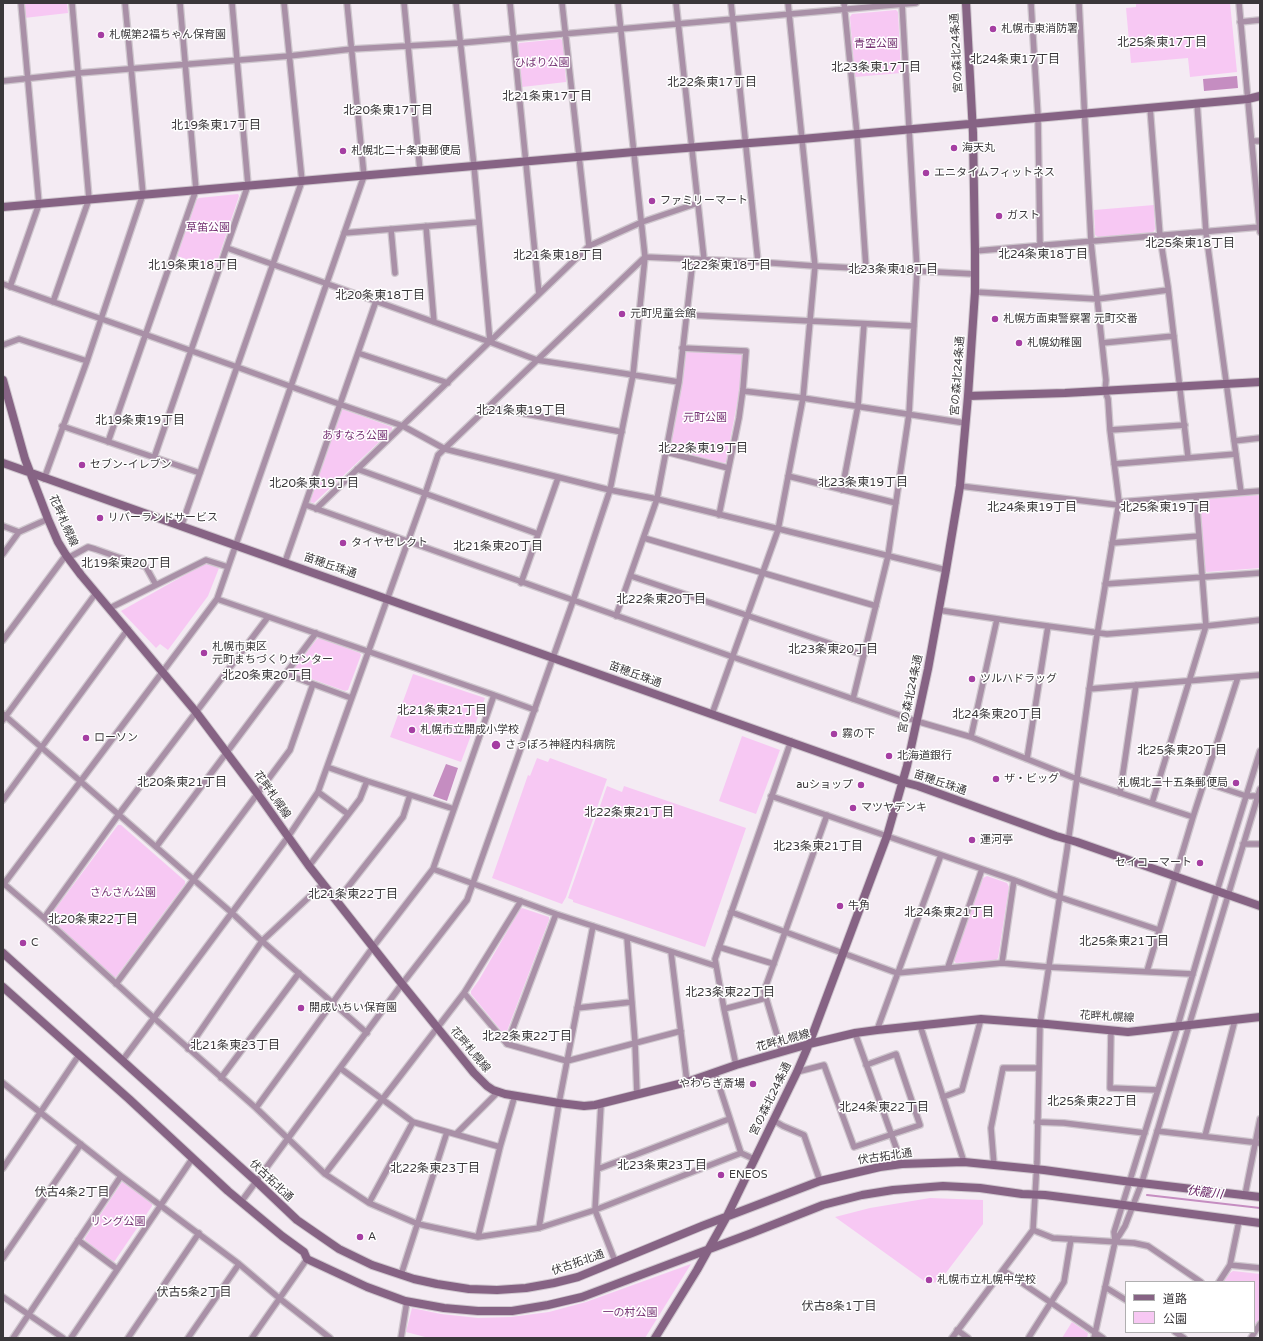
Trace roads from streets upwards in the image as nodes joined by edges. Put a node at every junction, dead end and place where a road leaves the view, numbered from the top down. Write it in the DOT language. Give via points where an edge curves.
graph roads {
  1 [pos="21,3"];
  2 [pos="72,3"];
  3 [pos="125,3"];
  4 [pos="180,3"];
  5 [pos="232,3"];
  6 [pos="284,3"];
  7 [pos="347,3"];
  8 [pos="404,3"];
  9 [pos="456,3"];
  10 [pos="510,3"];
  11 [pos="562,3"];
  12 [pos="618,3"];
  13 [pos="676,3"];
  14 [pos="731,3"];
  15 [pos="788,3"];
  16 [pos="916,3"];
  17 [pos="966,3"];
  18 [pos="1031,3"];
  19 [pos="1079,3"];
  20 [pos="1239,3"];
  21 [pos="902,4"];
  22 [pos="845,6"];
  23 [pos="789,14"];
  24 [pos="732,19"];
  25 [pos="1260,20"];
  26 [pos="1240,22"];
  27 [pos="678,24"];
  28 [pos="621,29"];
  29 [pos="565,34"];
  30 [pos="513,38"];
  31 [pos="460,43"];
  32 [pos="408,45"];
  33 [pos="352,49"];
  34 [pos="289,56"];
  35 [pos="238,60"];
  36 [pos="185,64"];
  37 [pos="132,69"];
  38 [pos="79,73"];
  39 [pos="27,79"];
  40 [pos="3,81"];
  41 [pos="1260,96"];
  42 [pos="1248,99"];
  43 [pos="1197,103"];
  44 [pos="1150,107"];
  45 [pos="1085,113"];
  46 [pos="1038,117"];
  47 [pos="972,123"];
  48 [pos="908,129"];
  49 [pos="857,134"];
  50 [pos="802,139"];
  51 [pos="1252,141"];
  52 [pos="1260,141"];
  53 [pos="746,144"];
  54 [pos="691,148"];
  55 [pos="634,152"];
  56 [pos="579,157"];
  57 [pos="527,162"];
  58 [pos="474,166"];
  59 [pos="420,171"];
  60 [pos="364,176"];
  61 [pos="302,181"];
  62 [pos="1258,182"];
  63 [pos="248,185"];
  64 [pos="196,190"];
  65 [pos="143,194"];
  66 [pos="90,199"];
  67 [pos="698,203"];
  68 [pos="39,204"];
  69 [pos="3,207"];
  70 [pos="479,222"];
  71 [pos="642,222"];
  72 [pos="426,226"];
  73 [pos="391,229"];
  74 [pos="1260,229"];
  75 [pos="1206,232"];
  76 [pos="344,233"];
  77 [pos="1160,236"];
  78 [pos="1091,242"];
  79 [pos="1040,245"];
  80 [pos="589,246"];
  81 [pos="227,248"];
  82 [pos="975,251"];
  83 [pos="645,257"];
  84 [pos="693,259"];
  85 [pos="704,260"];
  86 [pos="758,262"];
  87 [pos="273,265"];
  88 [pos="815,266"];
  89 [pos="866,268"];
  90 [pos="916,270"];
  91 [pos="395,273"];
  92 [pos="976,274"];
  93 [pos="3,284"];
  94 [pos="326,284"];
  95 [pos="10,287"];
  96 [pos="1168,290"];
  97 [pos="974,292"];
  98 [pos="539,294"];
  99 [pos="1097,299"];
  100 [pos="376,301"];
  101 [pos="53,302"];
  102 [pos="686,315"];
  103 [pos="101,319"];
  104 [pos="810,321"];
  105 [pos="434,322"];
  106 [pos="864,324"];
  107 [pos="914,326"];
  108 [pos="146,335"];
  109 [pos="1174,336"];
  110 [pos="490,342"];
  111 [pos="1102,343"];
  112 [pos="3,345"];
  113 [pos="682,348"];
  114 [pos="192,351"];
  115 [pos="358,353"];
  116 [pos="537,360"];
  117 [pos="86,361"];
  118 [pos="238,366"];
  119 [pos="633,375"];
  120 [pos="3,380"];
  121 [pos="679,382"];
  122 [pos="1260,382"];
  123 [pos="448,383"];
  124 [pos="1226,384"];
  125 [pos="290,387"];
  126 [pos="1180,387"];
  127 [pos="743,391"];
  128 [pos="1105,391"];
  129 [pos="968,396"];
  130 [pos="802,398"];
  131 [pos="340,404"];
  132 [pos="858,406"];
  133 [pos="489,407"];
  134 [pos="909,414"];
  135 [pos="965,423"];
  136 [pos="1185,425"];
  137 [pos="62,426"];
  138 [pos="403,426"];
  139 [pos="1110,430"];
  140 [pos="622,432"];
  141 [pos="1260,438"];
  142 [pos="1234,441"];
  143 [pos="108,442"];
  144 [pos="445,449"];
  145 [pos="666,452"];
  146 [pos="1236,454"];
  147 [pos="1188,457"];
  148 [pos="154,458"];
  149 [pos="3,463"];
  150 [pos="1114,464"];
  151 [pos="728,468"];
  152 [pos="357,469"];
  153 [pos="31,473"];
  154 [pos="200,473"];
  155 [pos="788,476"];
  156 [pos="558,478"];
  157 [pos="44,479"];
  158 [pos="960,486"];
  159 [pos="610,490"];
  160 [pos="842,490"];
  161 [pos="1260,491"];
  162 [pos="1242,492"];
  163 [pos="425,494"];
  164 [pos="1196,496"];
  165 [pos="657,500"];
  166 [pos="896,503"];
  167 [pos="1118,504"];
  168 [pos="306,505"];
  169 [pos="316,509"];
  170 [pos="719,515"];
  171 [pos="48,520"];
  172 [pos="3,526"];
  173 [pos="181,527"];
  174 [pos="778,530"];
  175 [pos="19,532"];
  176 [pos="538,534"];
  177 [pos="1199,536"];
  178 [pos="644,538"];
  179 [pos="408,542"];
  180 [pos="1112,543"];
  181 [pos="235,545"];
  182 [pos="3,554"];
  183 [pos="67,556"];
  184 [pos="888,556"];
  185 [pos="285,562"];
  186 [pos="228,567"];
  187 [pos="946,570"];
  188 [pos="762,572"];
  189 [pos="1260,573"];
  190 [pos="631,576"];
  191 [pos="1203,577"];
  192 [pos="521,583"];
  193 [pos="1105,584"];
  194 [pos="156,585"];
  195 [pos="96,593"];
  196 [pos="388,598"];
  197 [pos="217,599"];
  198 [pos="573,601"];
  199 [pos="876,606"];
  200 [pos="110,608"];
  201 [pos="938,610"];
  202 [pos="748,615"];
  203 [pos="616,616"];
  204 [pos="268,617"];
  205 [pos="997,619"];
  206 [pos="1260,620"];
  207 [pos="1048,626"];
  208 [pos="1206,626"];
  209 [pos="128,629"];
  210 [pos="316,633"];
  211 [pos="1098,633"];
  212 [pos="4,636"];
  213 [pos="369,652"];
  214 [pos="864,655"];
  215 [pos="554,657"];
  216 [pos="733,657"];
  217 [pos="162,672"];
  218 [pos="286,674"];
  219 [pos="1260,675"];
  220 [pos="1238,676"];
  221 [pos="1189,681"];
  222 [pos="312,684"];
  223 [pos="1136,685"];
  224 [pos="1089,689"];
  225 [pos="494,695"];
  226 [pos="351,698"];
  227 [pos="853,699"];
  228 [pos="535,710"];
  229 [pos="196,712"];
  230 [pos="712,714"];
  231 [pos="4,717"];
  232 [pos="916,721"];
  233 [pos="971,737"];
  234 [pos="791,741"];
  235 [pos="42,747"];
  236 [pos="1260,751"];
  237 [pos="227,752"];
  238 [pos="1027,759"];
  239 [pos="327,767"];
  240 [pos="1076,779"];
  241 [pos="80,781"];
  242 [pos="367,781"];
  243 [pos="903,782"];
  244 [pos="1204,782"];
  245 [pos="1260,788"];
  246 [pos="318,792"];
  247 [pos="1120,792"];
  248 [pos="257,793"];
  249 [pos="410,795"];
  250 [pos="771,796"];
  251 [pos="1246,796"];
  252 [pos="1259,796"];
  253 [pos="3,800"];
  254 [pos="1152,803"];
  255 [pos="454,809"];
  256 [pos="119,814"];
  257 [pos="348,814"];
  258 [pos="827,815"];
  259 [pos="1193,817"];
  260 [pos="886,836"];
  261 [pos="288,837"];
  262 [pos="1067,840"];
  263 [pos="1243,844"];
  264 [pos="1260,844"];
  265 [pos="156,847"];
  266 [pos="941,854"];
  267 [pos="310,866"];
  268 [pos="433,869"];
  269 [pos="982,869"];
  270 [pos="1175,876"];
  271 [pos="194,880"];
  272 [pos="1014,880"];
  273 [pos="3,884"];
  274 [pos="323,884"];
  275 [pos="473,884"];
  276 [pos="1216,891"];
  277 [pos="1227,895"];
  278 [pos="1059,897"];
  279 [pos="337,901"];
  280 [pos="521,901"];
  281 [pos="1260,906"];
  282 [pos="731,912"];
  283 [pos="232,913"];
  284 [pos="556,914"];
  285 [pos="44,918"];
  286 [pos="593,926"];
  287 [pos="1159,930"];
  288 [pos="785,933"];
  289 [pos="628,938"];
  290 [pos="262,942"];
  291 [pos="373,947"];
  292 [pos="719,947"];
  293 [pos="671,952"];
  294 [pos="3,953"];
  295 [pos="844,953"];
  296 [pos="1002,963"];
  297 [pos="774,964"];
  298 [pos="716,966"];
  299 [pos="948,967"];
  300 [pos="1048,967"];
  301 [pos="1147,971"];
  302 [pos="298,973"];
  303 [pos="897,973"];
  304 [pos="1193,974"];
  305 [pos="116,984"];
  306 [pos="402,984"];
  307 [pos="3,987"];
  308 [pos="464,993"];
  309 [pos="766,998"];
  310 [pos="332,1002"];
  311 [pos="632,1002"];
  312 [pos="577,1008"];
  313 [pos="724,1009"];
  314 [pos="1260,1017"];
  315 [pos="154,1018"];
  316 [pos="981,1019"];
  317 [pos="1235,1020"];
  318 [pos="1040,1024"];
  319 [pos="1189,1024"];
  320 [pos="920,1025"];
  321 [pos="1178,1025"];
  322 [pos="438,1028"];
  323 [pos="876,1030"];
  324 [pos="1111,1030"];
  325 [pos="681,1031"];
  326 [pos="367,1032"];
  327 [pos="855,1034"];
  328 [pos="635,1042"];
  329 [pos="507,1044"];
  330 [pos="809,1044"];
  331 [pos="188,1049"];
  332 [pos="782,1052"];
  333 [pos="79,1056"];
  334 [pos="122,1061"];
  335 [pos="567,1061"];
  336 [pos="736,1065"];
  337 [pos="866,1065"];
  338 [pos="340,1068"];
  339 [pos="1038,1068"];
  340 [pos="715,1072"];
  341 [pos="797,1072"];
  342 [pos="221,1078"];
  343 [pos="3,1082"];
  344 [pos="688,1082"];
  345 [pos="1158,1090"];
  346 [pos="498,1092"];
  347 [pos="515,1095"];
  348 [pos="637,1095"];
  349 [pos="943,1097"];
  350 [pos="383,1100"];
  351 [pos="559,1103"];
  352 [pos="601,1104"];
  353 [pos="256,1108"];
  354 [pos="40,1112"];
  355 [pos="729,1119"];
  356 [pos="1260,1119"];
  357 [pos="773,1120"];
  358 [pos="413,1122"];
  359 [pos="1037,1122"];
  360 [pos="1157,1131"];
  361 [pos="447,1132"];
  362 [pos="1145,1133"];
  363 [pos="456,1134"];
  364 [pos="892,1135"];
  365 [pos="1204,1136"];
  366 [pos="288,1139"];
  367 [pos="1258,1143"];
  368 [pos="81,1144"];
  369 [pos="500,1147"];
  370 [pos="741,1153"];
  371 [pos="192,1159"];
  372 [pos="754,1159"];
  373 [pos="964,1162"];
  374 [pos="902,1164"];
  375 [pos="994,1165"];
  376 [pos="3,1168"];
  377 [pos="598,1169"];
  378 [pos="1036,1170"];
  379 [pos="325,1174"];
  380 [pos="121,1176"];
  381 [pos="820,1181"];
  382 [pos="257,1182"];
  383 [pos="1130,1182"];
  384 [pos="1142,1182"];
  385 [pos="1035,1195"];
  386 [pos="1245,1195"];
  387 [pos="1260,1197"];
  388 [pos="241,1202"];
  389 [pos="369,1203"];
  390 [pos="1122,1205"];
  391 [pos="160,1206"];
  392 [pos="1133,1207"];
  393 [pos="595,1210"];
  394 [pos="727,1216"];
  395 [pos="1239,1221"];
  396 [pos="1260,1223"];
  397 [pos="418,1224"];
  398 [pos="539,1228"];
  399 [pos="1033,1230"];
  400 [pos="199,1233"];
  401 [pos="478,1237"];
  402 [pos="78,1240"];
  403 [pos="1071,1240"];
  404 [pos="1115,1242"];
  405 [pos="709,1249"];
  406 [pos="3,1258"];
  407 [pos="307,1259"];
  408 [pos="615,1262"];
  409 [pos="239,1264"];
  410 [pos="1230,1265"];
  411 [pos="1260,1268"];
  412 [pos="117,1269"];
  413 [pos="1003,1270"];
  414 [pos="401,1275"];
  415 [pos="1200,1281"];
  416 [pos="1220,1281"];
  417 [pos="1106,1286"];
  418 [pos="3,1297"];
  419 [pos="279,1298"];
  420 [pos="1125,1299"];
  421 [pos="407,1301"];
  422 [pos="1051,1302"];
  423 [pos="29,1314"];
  424 [pos="957,1330"];
  425 [pos="1095,1336"];
  426 [pos="13,1338"];
  427 [pos="63,1338"];
  428 [pos="71,1338"];
  429 [pos="128,1338"];
  430 [pos="188,1338"];
  431 [pos="252,1338"];
  432 [pos="330,1338"];
  433 [pos="401,1338"];
  434 [pos="655,1338"];
  435 [pos="952,1338"];
  436 [pos="968,1338"];
  437 [pos="1030,1338"];
  438 [pos="1103,1338"];
  1 -- 39 [label="street"];
  2 -- 38 [label="street"];
  3 -- 37 [label="street"];
  4 -- 36 [label="street"];
  5 -- 35 [label="street"];
  6 -- 34 [label="street"];
  7 -- 33 [label="street"];
  8 -- 32 [label="street"];
  9 -- 31 [label="street"];
  10 -- 30 [label="street"];
  11 -- 29 [label="street"];
  12 -- 28 [label="street"];
  13 -- 27 [label="street"];
  14 -- 24 [label="street"];
  15 -- 23 [label="street"];
  16 -- 21 [label="street"];
  17 -- 47 [label="street, 宮の森北24条通"];
  18 -- 46 [label="street"];
  19 -- 45 [label="street"];
  20 -- 26 [label="street"];
  21 -- 22 [label="street"];
  21 -- 48 [label="street"];
  22 -- 23 [label="street"];
  22 -- 49 [label="street"];
  23 -- 24 [label="street"];
  23 -- 50 [label="street"];
  24 -- 27 [label="street"];
  24 -- 53 [label="street"];
  25 -- 26 [label="street"];
  26 -- 42 [label="street"];
  27 -- 28 [label="street"];
  27 -- 54 [label="street"];
  28 -- 29 [label="street"];
  28 -- 55 [label="street"];
  29 -- 30 [label="street"];
  29 -- 56 [label="street"];
  30 -- 31 [label="street"];
  30 -- 57 [label="street"];
  31 -- 32 [label="street"];
  31 -- 58 [label="street"];
  32 -- 33 [label="street"];
  32 -- 59 [label="street"];
  33 -- 34 [label="street"];
  33 -- 60 [label="street"];
  34 -- 35 [label="street"];
  34 -- 61 [label="street"];
  35 -- 36 [label="street"];
  35 -- 63 [label="street"];
  36 -- 37 [label="street"];
  36 -- 64 [label="street"];
  37 -- 38 [label="street"];
  37 -- 65 [label="street"];
  38 -- 39 [label="street"];
  38 -- 66 [label="street"];
  39 -- 40 [label="street"];
  39 -- 68 [label="street"];
  41 -- 42 [label="street"];
  42 -- 43 [label="street"];
  42 -- 51 [label="street"];
  43 -- 44 [label="street"];
  43 -- 75 [label="street"];
  44 -- 45 [label="street"];
  44 -- 77 [label="street"];
  45 -- 46 [label="street"];
  45 -- 78 [label="street"];
  46 -- 47 [label="street"];
  46 -- 79 [label="street"];
  47 -- 48 [label="street"];
  47 -- 82 [label="street, 宮の森北24条通"];
  48 -- 49 [label="street"];
  48 -- 90 [label="street"];
  49 -- 50 [label="street"];
  49 -- 89 [label="street"];
  50 -- 53 [label="street"];
  50 -- 88 [label="street"];
  51 -- 52 [label="street"];
  51 -- 62 [label="street"];
  53 -- 54 [label="street"];
  53 -- 86 [label="street"];
  54 -- 55 [label="street"];
  54 -- 67 [label="street"];
  55 -- 56 [label="street"];
  55 -- 71 [label="street"];
  56 -- 57 [label="street"];
  56 -- 80 [label="street"];
  57 -- 58 [label="street"];
  57 -- 98 [label="street"];
  58 -- 59 [label="street"];
  58 -- 70 [label="street"];
  59 -- 60 [label="street"];
  60 -- 61 [label="street"];
  60 -- 76 [label="street"];
  61 -- 63 [label="street"];
  61 -- 87 [label="street"];
  62 -- 74 [label="street"];
  63 -- 64 [label="street"];
  63 -- 81 [label="street"];
  64 -- 65 [label="street"];
  64 -- 108 [label="street"];
  65 -- 66 [label="street"];
  65 -- 103 [label="street"];
  66 -- 68 [label="street"];
  66 -- 101 [label="street"];
  67 -- 71 [label="street"];
  67 -- 85 [label="street"];
  68 -- 69 [label="street"];
  68 -- 95 [label="street"];
  70 -- 72 [label="street"];
  70 -- 110 [label="street"];
  71 -- 80 [label="street"];
  71 -- 83 [label="street"];
  72 -- 73 [label="street"];
  72 -- 105 [label="street"];
  73 -- 76 [label="street"];
  73 -- 91 [label="street"];
  74 -- 75 [label="street"];
  75 -- 77 [label="street"];
  75 -- 124 [label="street"];
  76 -- 94 [label="street"];
  77 -- 78 [label="street"];
  77 -- 96 [label="street"];
  78 -- 79 [label="street"];
  78 -- 99 [label="street"];
  79 -- 82 [label="street"];
  80 -- 98 [label="street"];
  81 -- 87 [label="street"];
  81 -- 114 [label="street"];
  82 -- 92 [label="street, 宮の森北24条通"];
  83 -- 84 [label="street"];
  83 -- 116 [label="street"];
  83 -- 119 [label="street"];
  84 -- 85 [label="street"];
  84 -- 102 [label="street"];
  85 -- 86 [label="street"];
  86 -- 88 [label="street"];
  87 -- 94 [label="street"];
  87 -- 118 [label="street"];
  88 -- 89 [label="street"];
  88 -- 104 [label="street"];
  89 -- 90 [label="street"];
  90 -- 92 [label="street"];
  90 -- 107 [label="street"];
  92 -- 97 [label="street, 宮の森北24条通"];
  93 -- 95 [label="street"];
  94 -- 100 [label="street"];
  94 -- 125 [label="street"];
  95 -- 101 [label="street"];
  96 -- 99 [label="street"];
  96 -- 109 [label="street"];
  97 -- 99 [label="street"];
  97 -- 129 [label="street, 宮の森北24条通"];
  98 -- 110 [label="street"];
  99 -- 111 [label="street"];
  100 -- 105 [label="street"];
  100 -- 115 [label="street"];
  101 -- 103 [label="street"];
  102 -- 104 [label="street"];
  102 -- 113 [label="street"];
  103 -- 108 [label="street"];
  103 -- 117 [label="street"];
  104 -- 106 [label="street"];
  104 -- 130 [label="street"];
  105 -- 110 [label="street"];
  106 -- 107 [label="street"];
  106 -- 132 [label="street"];
  107 -- 134 [label="street"];
  108 -- 114 [label="street"];
  108 -- 143 [label="street"];
  109 -- 111 [label="street"];
  109 -- 126 [label="street"];
  110 -- 116 [label="street"];
  110 -- 123 [label="street"];
  111 -- 128 [label="street"];
  112 -- 117 [label="street" via="18,339"];
  113 -- 121 [label="street"];
  113 -- 127 [label="street" via="746,350"];
  114 -- 118 [label="street"];
  114 -- 148 [label="street"];
  115 -- 123 [label="street"];
  115 -- 131 [label="street"];
  116 -- 119 [label="street"];
  116 -- 133 [label="street"];
  117 -- 137 [label="street"];
  118 -- 125 [label="street"];
  118 -- 154 [label="street"];
  119 -- 121 [label="street"];
  119 -- 140 [label="street"];
  120 -- 153 [label="street, 花畔札幌線"];
  121 -- 145 [label="street"];
  122 -- 124 [label="street"];
  123 -- 138 [label="street"];
  124 -- 126 [label="street"];
  124 -- 142 [label="street"];
  125 -- 131 [label="street"];
  125 -- 181 [label="street"];
  126 -- 128 [label="street"];
  126 -- 136 [label="street"];
  127 -- 130 [label="street"];
  127 -- 151 [label="street"];
  128 -- 129 [label="street"];
  128 -- 139 [label="street"];
  129 -- 135 [label="street, 宮の森北24条通"];
  130 -- 132 [label="street"];
  130 -- 155 [label="street"];
  131 -- 138 [label="street"];
  131 -- 168 [label="street"];
  132 -- 134 [label="street"];
  132 -- 160 [label="street"];
  133 -- 140 [label="street"];
  133 -- 144 [label="street"];
  134 -- 135 [label="street"];
  134 -- 166 [label="street"];
  135 -- 158 [label="street, 宮の森北24条通"];
  136 -- 139 [label="street"];
  136 -- 147 [label="street"];
  137 -- 143 [label="street"];
  137 -- 157 [label="street"];
  138 -- 144 [label="street"];
  138 -- 152 [label="street"];
  139 -- 150 [label="street"];
  140 -- 159 [label="street"];
  141 -- 142 [label="street"];
  142 -- 146 [label="street"];
  143 -- 148 [label="street"];
  144 -- 156 [label="street"];
  144 -- 163 [label="street" via="438,455"];
  145 -- 151 [label="street"];
  145 -- 165 [label="street"];
  146 -- 147 [label="street"];
  146 -- 162 [label="street"];
  147 -- 150 [label="street"];
  148 -- 154 [label="street"];
  149 -- 153 [label="street, 苗穂丘珠通"];
  150 -- 167 [label="street"];
  151 -- 170 [label="street"];
  152 -- 163 [label="street"];
  152 -- 169 [label="street"];
  153 -- 157 [label="street, 苗穂丘珠通"];
  153 -- 171 [label="street, 花畔札幌線"];
  154 -- 173 [label="street"];
  155 -- 160 [label="street"];
  155 -- 174 [label="street"];
  156 -- 159 [label="street"];
  156 -- 176 [label="street"];
  157 -- 173 [label="street, 苗穂丘珠通"];
  158 -- 167 [label="street"];
  158 -- 187 [label="street, 宮の森北24条通"];
  159 -- 165 [label="street"];
  159 -- 198 [label="street"];
  160 -- 166 [label="street"];
  161 -- 162 [label="street"];
  162 -- 164 [label="street"];
  163 -- 176 [label="street"];
  163 -- 179 [label="street"];
  164 -- 167 [label="street"];
  164 -- 177 [label="street"];
  165 -- 170 [label="street"];
  165 -- 178 [label="street"];
  166 -- 184 [label="street"];
  167 -- 180 [label="street"];
  168 -- 169 [label="street"];
  168 -- 185 [label="street"];
  169 -- 179 [label="street"];
  170 -- 174 [label="street"];
  171 -- 175 [label="street"];
  171 -- 183 [label="street, 花畔札幌線"];
  172 -- 175 [label="street"];
  173 -- 181 [label="street, 苗穂丘珠通"];
  174 -- 184 [label="street"];
  174 -- 188 [label="street"];
  175 -- 182 [label="street"];
  176 -- 192 [label="street"];
  177 -- 180 [label="street"];
  177 -- 191 [label="street"];
  178 -- 188 [label="street"];
  178 -- 190 [label="street"];
  179 -- 192 [label="street"];
  179 -- 196 [label="street"];
  180 -- 193 [label="street"];
  181 -- 185 [label="street, 苗穂丘珠通"];
  181 -- 186 [label="street"];
  183 -- 194 [label="street" via="88,547 96,548 146,567"];
  183 -- 195 [label="street, 花畔札幌線"];
  183 -- 212 [label="street"];
  184 -- 187 [label="street"];
  184 -- 199 [label="street"];
  185 -- 196 [label="street, 苗穂丘珠通"];
  186 -- 194 [label="street" via="206,560"];
  186 -- 197 [label="street"];
  187 -- 201 [label="street, 宮の森北24条通"];
  188 -- 199 [label="street"];
  188 -- 202 [label="street"];
  189 -- 191 [label="street"];
  190 -- 202 [label="street"];
  190 -- 203 [label="street"];
  191 -- 193 [label="street"];
  191 -- 208 [label="street"];
  192 -- 198 [label="street"];
  193 -- 211 [label="street"];
  194 -- 200 [label="street"];
  195 -- 200 [label="street, 花畔札幌線"];
  195 -- 231 [label="street"];
  196 -- 213 [label="street"];
  196 -- 215 [label="street, 苗穂丘珠通"];
  197 -- 204 [label="street"];
  197 -- 217 [label="street"];
  198 -- 203 [label="street"];
  198 -- 215 [label="street"];
  199 -- 214 [label="street"];
  200 -- 209 [label="street, 花畔札幌線"];
  201 -- 205 [label="street"];
  201 -- 232 [label="street, 宮の森北24条通"];
  202 -- 214 [label="street"];
  202 -- 216 [label="street"];
  203 -- 216 [label="street"];
  204 -- 210 [label="street"];
  204 -- 229 [label="street"];
  205 -- 207 [label="street"];
  205 -- 233 [label="street"];
  206 -- 208 [label="street"];
  207 -- 211 [label="street"];
  207 -- 238 [label="street"];
  208 -- 211 [label="street"];
  208 -- 221 [label="street"];
  209 -- 217 [label="street, 花畔札幌線"];
  209 -- 235 [label="street"];
  210 -- 213 [label="street"];
  210 -- 218 [label="street"];
  211 -- 224 [label="street"];
  213 -- 225 [label="street"];
  213 -- 226 [label="street"];
  214 -- 227 [label="street"];
  215 -- 228 [label="street"];
  215 -- 230 [label="street, 苗穂丘珠通"];
  216 -- 227 [label="street"];
  216 -- 230 [label="street"];
  217 -- 229 [label="street, 花畔札幌線"];
  217 -- 241 [label="street"];
  218 -- 222 [label="street"];
  218 -- 237 [label="street"];
  219 -- 220 [label="street"];
  220 -- 221 [label="street"];
  220 -- 244 [label="street"];
  221 -- 223 [label="street"];
  221 -- 254 [label="street"];
  222 -- 226 [label="street"];
  222 -- 248 [label="street" via="290,750"];
  223 -- 224 [label="street"];
  223 -- 247 [label="street"];
  224 -- 240 [label="street"];
  225 -- 228 [label="street"];
  225 -- 255 [label="street"];
  226 -- 239 [label="street"];
  227 -- 232 [label="street"];
  228 -- 275 [label="street"];
  229 -- 237 [label="street, 花畔札幌線"];
  229 -- 256 [label="street"];
  230 -- 234 [label="street, 苗穂丘珠通"];
  231 -- 235 [label="street"];
  232 -- 233 [label="street"];
  232 -- 243 [label="street, 宮の森北24条通"];
  233 -- 238 [label="street"];
  234 -- 243 [label="street, 苗穂丘珠通"];
  234 -- 250 [label="street"];
  235 -- 241 [label="street"];
  235 -- 253 [label="street"];
  236 -- 251 [label="street"];
  237 -- 248 [label="street, 花畔札幌線"];
  237 -- 265 [label="street"];
  238 -- 240 [label="street"];
  239 -- 242 [label="street"];
  239 -- 246 [label="street"];
  240 -- 247 [label="street"];
  240 -- 262 [label="street"];
  241 -- 256 [label="street"];
  241 -- 273 [label="street"];
  242 -- 249 [label="street"];
  242 -- 257 [label="street" via="360,799"];
  243 -- 260 [label="street, 宮の森北24条通"];
  243 -- 262 [label="street, 苗穂丘珠通"];
  244 -- 251 [label="street"];
  244 -- 259 [label="street"];
  245 -- 252 [label="street"];
  246 -- 257 [label="street"];
  246 -- 261 [label="street"];
  247 -- 254 [label="street"];
  248 -- 261 [label="street, 花畔札幌線"];
  248 -- 271 [label="street"];
  249 -- 255 [label="street"];
  249 -- 279 [label="street" via="403,817"];
  250 -- 258 [label="street"];
  250 -- 282 [label="street"];
  251 -- 252 [label="street"];
  251 -- 276 [label="street"];
  252 -- 263 [label="street"];
  254 -- 259 [label="street"];
  255 -- 268 [label="street"];
  256 -- 265 [label="street"];
  256 -- 285 [label="street"];
  257 -- 267 [label="street"];
  258 -- 260 [label="street"];
  258 -- 288 [label="street"];
  259 -- 270 [label="street"];
  260 -- 266 [label="street"];
  260 -- 295 [label="street, 宮の森北24条通"];
  261 -- 267 [label="street, 花畔札幌線"];
  261 -- 283 [label="street"];
  262 -- 270 [label="street, 苗穂丘珠通"];
  262 -- 278 [label="street"];
  263 -- 264 [label="street"];
  263 -- 277 [label="street"];
  265 -- 271 [label="street"];
  266 -- 269 [label="street"];
  266 -- 303 [label="street"];
  267 -- 274 [label="street, 花畔札幌線"];
  268 -- 275 [label="street"];
  268 -- 291 [label="street"];
  269 -- 272 [label="street"];
  269 -- 299 [label="street"];
  270 -- 276 [label="street, 苗穂丘珠通"];
  270 -- 287 [label="street"];
  271 -- 283 [label="street"];
  271 -- 305 [label="street"];
  272 -- 278 [label="street"];
  272 -- 296 [label="street"];
  273 -- 285 [label="street"];
  274 -- 279 [label="street, 花畔札幌線"];
  274 -- 290 [label="street"];
  275 -- 280 [label="street"];
  275 -- 306 [label="street" via="467,900"];
  276 -- 277 [label="street, 苗穂丘珠通"];
  276 -- 304 [label="street"];
  277 -- 281 [label="street, 苗穂丘珠通"];
  277 -- 319 [label="street"];
  278 -- 287 [label="street"];
  278 -- 300 [label="street"];
  279 -- 291 [label="street, 花畔札幌線"];
  280 -- 284 [label="street"];
  280 -- 308 [label="street"];
  282 -- 288 [label="street"];
  282 -- 292 [label="street"];
  283 -- 290 [label="street"];
  283 -- 315 [label="street"];
  284 -- 286 [label="street"];
  284 -- 329 [label="street"];
  285 -- 305 [label="street"];
  286 -- 289 [label="street"];
  286 -- 312 [label="street"];
  287 -- 301 [label="street"];
  288 -- 295 [label="street"];
  288 -- 297 [label="street"];
  289 -- 293 [label="street"];
  289 -- 311 [label="street"];
  290 -- 302 [label="street"];
  290 -- 331 [label="street"];
  291 -- 306 [label="street, 花畔札幌線"];
  291 -- 310 [label="street"];
  292 -- 297 [label="street"];
  292 -- 298 [label="street" via="715,959"];
  293 -- 298 [label="street"];
  293 -- 325 [label="street"];
  294 -- 334 [label="street, 伏古拓北通"];
  295 -- 303 [label="street"];
  295 -- 330 [label="street, 宮の森北24条通"];
  296 -- 299 [label="street"];
  296 -- 300 [label="street"];
  297 -- 309 [label="street" via="764,991"];
  298 -- 313 [label="street"];
  299 -- 303 [label="street"];
  300 -- 301 [label="street"];
  300 -- 318 [label="street"];
  301 -- 304 [label="street"];
  302 -- 310 [label="street"];
  302 -- 342 [label="street"];
  303 -- 323 [label="street"];
  304 -- 321 [label="street"];
  305 -- 315 [label="street"];
  306 -- 322 [label="street, 花畔札幌線"];
  306 -- 326 [label="street"];
  307 -- 333 [label="street"];
  308 -- 322 [label="street"];
  308 -- 329 [label="street"];
  309 -- 313 [label="street"];
  309 -- 332 [label="street"];
  310 -- 326 [label="street"];
  310 -- 353 [label="street"];
  311 -- 312 [label="street"];
  311 -- 328 [label="street"];
  312 -- 335 [label="street"];
  313 -- 336 [label="street"];
  314 -- 317 [label="street, 花畔札幌線"];
  315 -- 331 [label="street"];
  315 -- 334 [label="street"];
  316 -- 318 [label="street, 花畔札幌線"];
  316 -- 320 [label="street, 花畔札幌線"];
  316 -- 349 [label="street" via="962,1090"];
  317 -- 319 [label="street, 花畔札幌線"];
  317 -- 365 [label="street"];
  318 -- 324 [label="street, 花畔札幌線"];
  318 -- 339 [label="street"];
  319 -- 321 [label="street, 花畔札幌線"];
  319 -- 360 [label="street"];
  320 -- 323 [label="street, 花畔札幌線"];
  320 -- 349 [label="street"];
  321 -- 324 [label="street, 花畔札幌線" via="1128,1032"];
  321 -- 345 [label="street"];
  322 -- 346 [label="street, 花畔札幌線" via="487,1086"];
  322 -- 350 [label="street"];
  323 -- 327 [label="street, 花畔札幌線"];
  324 -- 345 [label="street" via="1110,1088"];
  325 -- 328 [label="street"];
  325 -- 344 [label="street"];
  326 -- 338 [label="street"];
  327 -- 330 [label="street, 花畔札幌線"];
  327 -- 337 [label="street"];
  328 -- 335 [label="street"];
  328 -- 348 [label="street"];
  329 -- 335 [label="street"];
  330 -- 332 [label="street, 花畔札幌線"];
  330 -- 341 [label="street, 宮の森北24条通"];
  331 -- 342 [label="street"];
  332 -- 336 [label="street, 花畔札幌線"];
  333 -- 354 [label="street"];
  333 -- 371 [label="street"];
  334 -- 382 [label="street, 伏古拓北通"];
  335 -- 351 [label="street"];
  336 -- 340 [label="street, 花畔札幌線"];
  337 -- 364 [label="street"];
  337 -- 364 [label="street" via="896,1054 920,1125"];
  338 -- 350 [label="street"];
  338 -- 366 [label="street"];
  339 -- 359 [label="street"];
  339 -- 375 [label="street" via="1003,1068 991,1128"];
  340 -- 344 [label="street, 花畔札幌線"];
  340 -- 355 [label="street"];
  341 -- 357 [label="street, 宮の森北24条通"];
  341 -- 364 [label="street" via="824,1065 854,1147"];
  342 -- 353 [label="street"];
  343 -- 354 [label="street"];
  344 -- 348 [label="street, 花畔札幌線"];
  345 -- 362 [label="street"];
  346 -- 347 [label="street, 花畔札幌線"];
  346 -- 363 [label="street"];
  347 -- 351 [label="street, 花畔札幌線"];
  347 -- 369 [label="street"];
  348 -- 352 [label="street, 花畔札幌線"];
  349 -- 373 [label="street"];
  350 -- 358 [label="street"];
  350 -- 379 [label="street"];
  351 -- 352 [label="street, 花畔札幌線" via="584,1106"];
  351 -- 398 [label="street"];
  352 -- 377 [label="street"];
  353 -- 366 [label="street"];
  354 -- 368 [label="street"];
  354 -- 376 [label="street"];
  355 -- 370 [label="street"];
  355 -- 377 [label="street"];
  356 -- 367 [label="street"];
  357 -- 372 [label="street, 宮の森北24条通"];
  357 -- 381 [label="street" via="804,1135"];
  358 -- 361 [label="street"];
  358 -- 389 [label="street"];
  359 -- 362 [label="street"];
  359 -- 378 [label="street"];
  360 -- 365 [label="street"];
  360 -- 384 [label="street"];
  361 -- 363 [label="street"];
  361 -- 397 [label="street"];
  362 -- 383 [label="street"];
  363 -- 369 [label="street"];
  364 -- 374 [label="street"];
  365 -- 367 [label="street"];
  366 -- 379 [label="street"];
  366 -- 382 [label="street"];
  367 -- 386 [label="street"];
  368 -- 380 [label="street"];
  368 -- 406 [label="street"];
  369 -- 401 [label="street"];
  370 -- 372 [label="street"];
  370 -- 393 [label="street"];
  371 -- 388 [label="street"];
  371 -- 391 [label="street"];
  372 -- 394 [label="street, 宮の森北24条通"];
  373 -- 374 [label="street, 伏古拓北通"];
  373 -- 375 [label="street, 伏古拓北通"];
  374 -- 381 [label="street, 伏古拓北通" via="880,1166"];
  375 -- 378 [label="street, 伏古拓北通"];
  377 -- 393 [label="street"];
  378 -- 383 [label="street, 伏古拓北通"];
  378 -- 385 [label="street"];
  379 -- 389 [label="street"];
  380 -- 391 [label="street"];
  380 -- 402 [label="street"];
  381 -- 394 [label="street, 伏古拓北通"];
  382 -- 388 [label="street"];
  382 -- 414 [label="street, 伏古拓北通" via="297,1220 339,1248 372,1265"];
  383 -- 384 [label="street, 伏古拓北通"];
  383 -- 390 [label="street"];
  384 -- 386 [label="street, 伏古拓北通"];
  384 -- 392 [label="street"];
  385 -- 390 [label="street"];
  385 -- 399 [label="street"];
  385 -- 405 [label="street" via="943,1186 862,1195 823,1205"];
  386 -- 387 [label="street, 伏古拓北通"];
  388 -- 407 [label="street" via="304,1252"];
  389 -- 397 [label="street"];
  390 -- 392 [label="street"];
  390 -- 404 [label="street" via="1114,1232"];
  391 -- 400 [label="street"];
  391 -- 412 [label="street"];
  392 -- 395 [label="street"];
  392 -- 404 [label="street"];
  393 -- 398 [label="street"];
  393 -- 408 [label="street"];
  394 -- 405 [label="street, 宮の森北24条通"];
  394 -- 408 [label="street, 伏古拓北通"];
  395 -- 396 [label="street"];
  395 -- 410 [label="street"];
  397 -- 401 [label="street"];
  397 -- 414 [label="street"];
  398 -- 401 [label="street"];
  399 -- 403 [label="street" via="1052,1238"];
  399 -- 413 [label="street"];
  400 -- 409 [label="street"];
  400 -- 429 [label="street"];
  402 -- 412 [label="street"];
  402 -- 423 [label="street"];
  403 -- 404 [label="street"];
  403 -- 422 [label="street" via="1064,1282"];
  404 -- 415 [label="street" via="1148,1246"];
  404 -- 417 [label="street"];
  405 -- 421 [label="street" via="582,1297 548,1305 512,1311 478,1311"];
  405 -- 434 [label="street, 宮の森北24条通"];
  407 -- 419 [label="street"];
  407 -- 421 [label="street" via="367,1287"];
  408 -- 414 [label="street, 伏古拓北通" via="578,1277 554,1283 497,1290 468,1289"];
  409 -- 419 [label="street"];
  409 -- 430 [label="street"];
  410 -- 411 [label="street"];
  410 -- 416 [label="street"];
  412 -- 428 [label="street"];
  413 -- 422 [label="street"];
  413 -- 424 [label="street"];
  417 -- 420 [label="street"];
  417 -- 425 [label="street"];
  418 -- 423 [label="street"];
  419 -- 431 [label="street"];
  419 -- 432 [label="street"];
  421 -- 433 [label="street"];
  422 -- 425 [label="street"];
  422 -- 437 [label="street"];
  423 -- 426 [label="street"];
  423 -- 427 [label="street"];
  424 -- 435 [label="street"];
  424 -- 436 [label="street"];
  425 -- 438 [label="street"];
}
